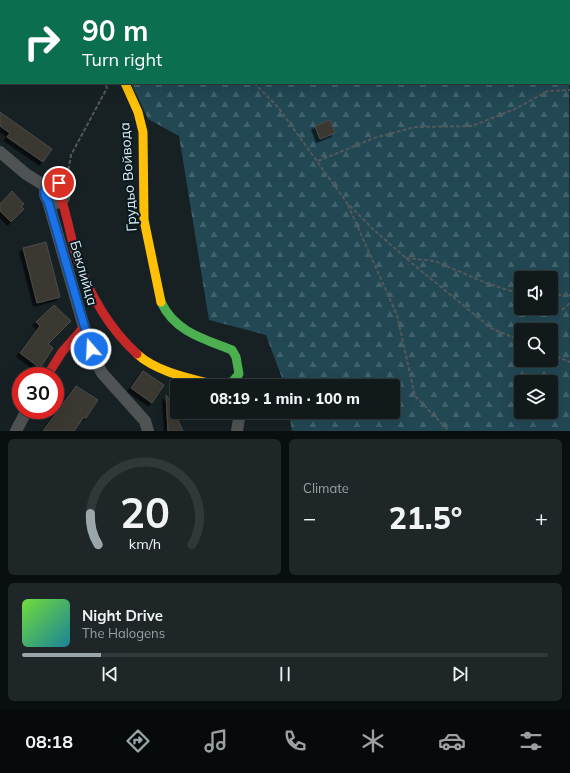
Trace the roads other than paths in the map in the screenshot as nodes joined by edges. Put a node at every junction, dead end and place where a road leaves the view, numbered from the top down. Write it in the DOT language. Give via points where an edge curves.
graph roads {
  1 [pos="125,84"];
  2 [pos="0,152"];
  3 [pos="47,187"];
  4 [pos="48,201"];
  5 [pos="62,201"];
  6 [pos="84,327"];
  7 [pos="53,367"];
  8 [pos="194,379"];
  9 [pos="240,379"];
  10 [pos="22,419"];
  11 [pos="239,419"];
  12 [pos="16,431"];
  13 [pos="148,431"];
  14 [pos="238,431"];
  1 -- 9 [label="street, Грудьо Войвода" via="138,112 142,132 144,220 162,304 183,330 232,350 236,357"];
  2 -- 3 [label="street" via="26,174"];
  3 -- 4 [label="street" via="45,193"];
  3 -- 5 [label="street" via="55,182 64,187 66,193"];
  4 -- 5 [label="street"];
  4 -- 6 [label="street, Беклийца"];
  5 -- 8 [label="street, Грудьо Войвода" via="78,258 97,305 135,352 149,363"];
  6 -- 7 [label="street"];
  6 -- 13 [label="street, Беклийца" via="95,360 102,372 138,411"];
  10 -- 12 [label="street"];
  11 -- 14 [label="street"];
}
